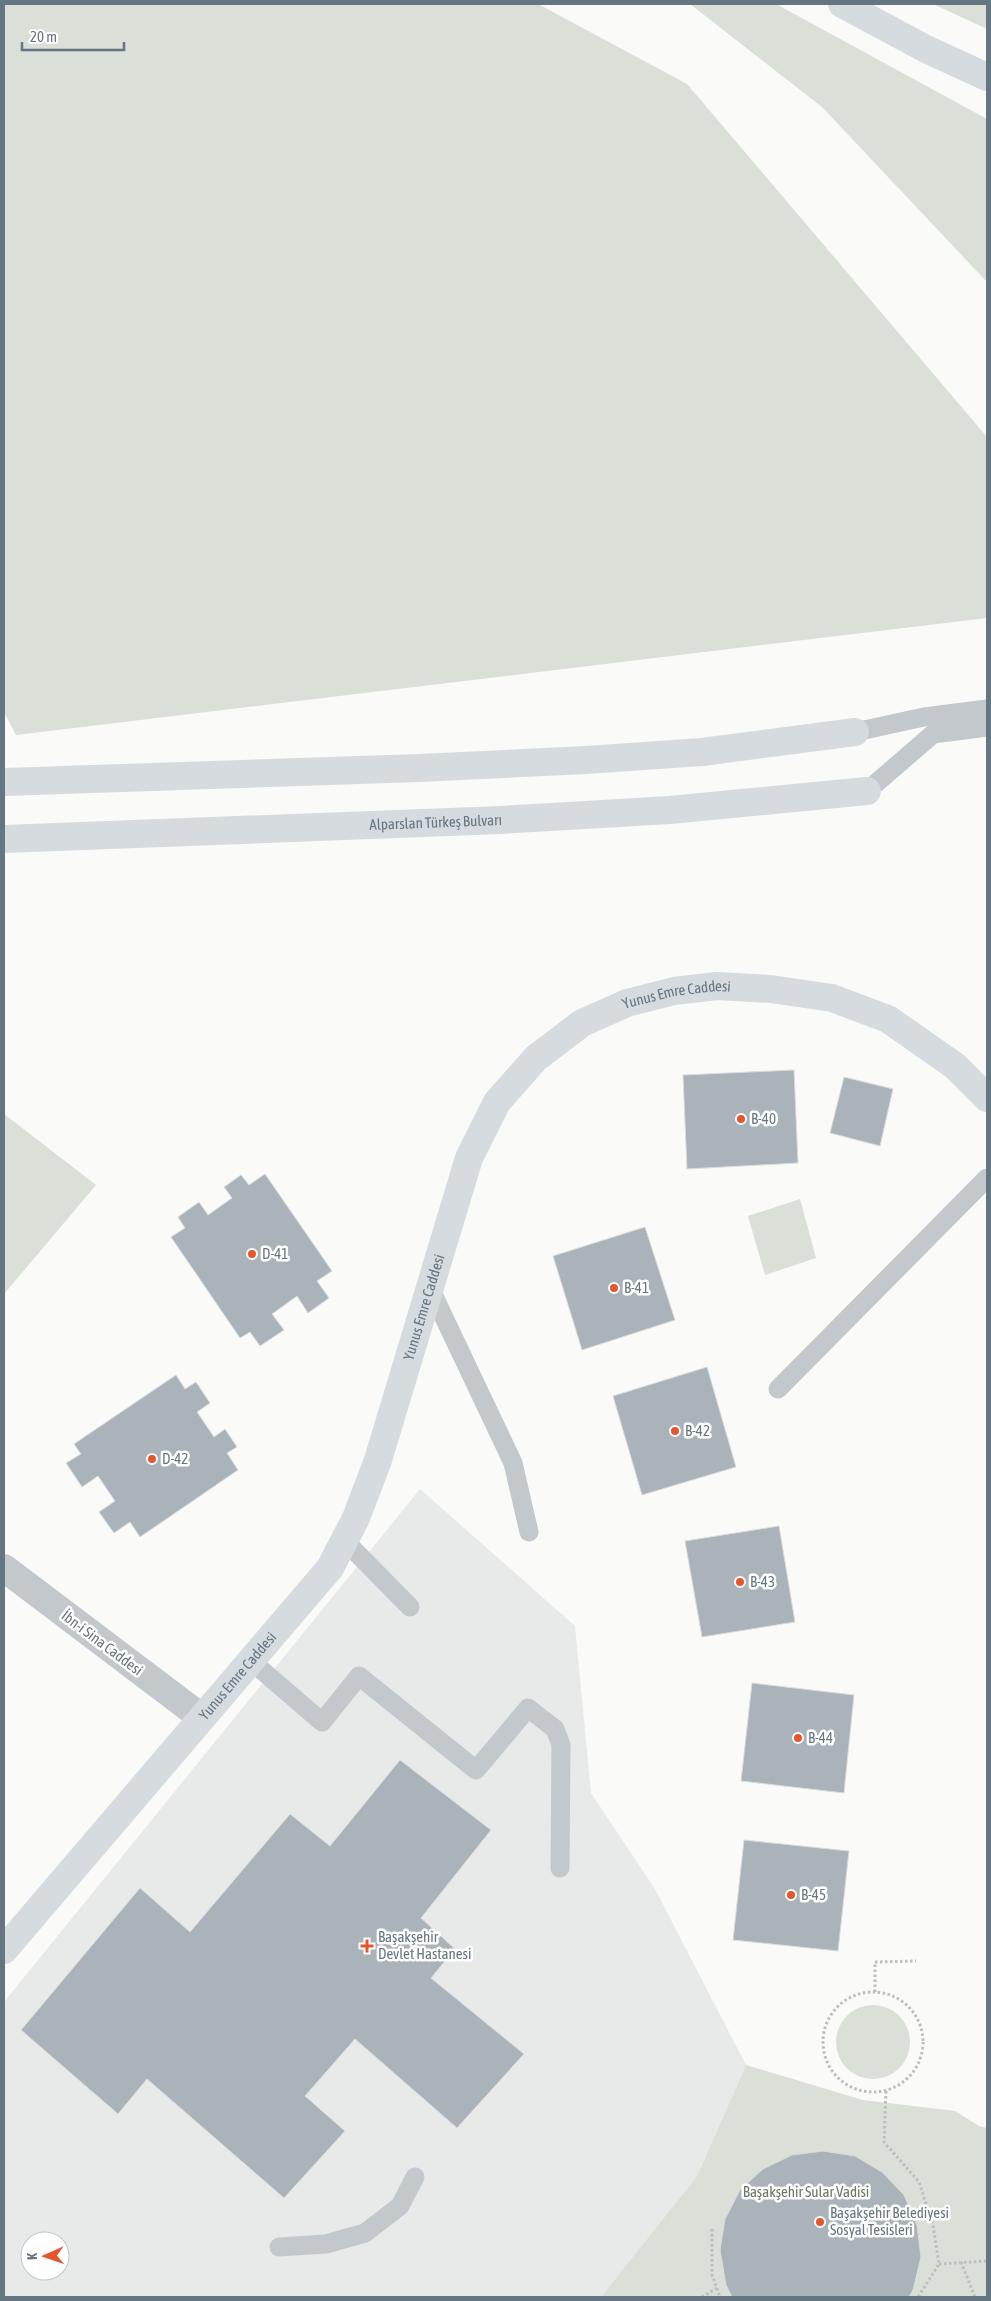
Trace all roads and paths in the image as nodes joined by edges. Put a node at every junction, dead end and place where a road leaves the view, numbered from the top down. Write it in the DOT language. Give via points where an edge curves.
graph roads {
  1 [pos="842,4"];
  2 [pos="987,77"];
  3 [pos="987,708"];
  4 [pos="987,727"];
  5 [pos="855,732"];
  6 [pos="4,782"];
  7 [pos="867,791"];
  8 [pos="4,839"];
  9 [pos="987,1098"];
  10 [pos="987,1178"];
  11 [pos="430,1288"];
  12 [pos="778,1389"];
  13 [pos="529,1532"];
  14 [pos="344,1540"];
  15 [pos="4,1568"];
  16 [pos="410,1607"];
  17 [pos="251,1661"];
  18 [pos="201,1717"];
  19 [pos="560,1868"];
  20 [pos="4,1950"];
  21 [pos="916,1961"];
  22 [pos="875,1992"];
  23 [pos="886,2091"];
  24 [pos="415,2177"];
  25 [pos="712,2229"];
  26 [pos="279,2247"];
  27 [pos="987,2261"];
  28 [pos="961,2262"];
  29 [pos="939,2264"];
  30 [pos="717,2288"];
  31 [pos="702,2297"];
  32 [pos="720,2297"];
  33 [pos="918,2297"];
  34 [pos="975,2297"];
  1 -- 2 [label="main road"];
  3 -- 5 [label="lane"];
  4 -- 7 [label="lane" via="933,734"];
  5 -- 6 [label="main road" via="702,752 586,760"];
  7 -- 8 [label="main road, Alparslan Türkeş Bulvarı" via="680,809 511,819"];
  9 -- 11 [label="main road, Yunus Emre Caddesi" via="955,1066 888,1019 832,998 771,989 717,986 674,990 627,1003 582,1023 536,1058 497,1102 469,1158"];
  10 -- 12 [label="lane"];
  11 -- 13 [label="lane" via="513,1463"];
  11 -- 14 [label="main road, Yunus Emre Caddesi" via="378,1460"];
  14 -- 16 [label="lane"];
  14 -- 17 [label="main road, Yunus Emre Caddesi" via="330,1568"];
  15 -- 18 [label="street, İbn-i Sina Caddesi"];
  17 -- 18 [label="main road, Yunus Emre Caddesi"];
  17 -- 19 [label="lane" via="322,1722 359,1676 476,1770 528,1708 555,1729 561,1745"];
  18 -- 20 [label="main road, Yunus Emre Caddesi"];
  21 -- 22 [label="path" via="875,1962"];
  22 -- 23 [label="path" via="903,2002 914,2013 921,2028 923,2044 920,2060 912,2074"];
  22 -- 23 [label="path" via="853,1996 838,2005 828,2019 823,2053 830,2070 854,2089 870,2093"];
  23 -- 29 [label="path" via="884,2142 919,2182 933,2225"];
  24 -- 26 [label="lane" via="400,2206 365,2233 326,2244"];
  25 -- 30 [label="path" via="712,2275"];
  27 -- 28 [label="path"];
  28 -- 29 [label="path"];
  28 -- 34 [label="path"];
  29 -- 33 [label="path"];
  30 -- 31 [label="path"];
  30 -- 32 [label="path"];
}
